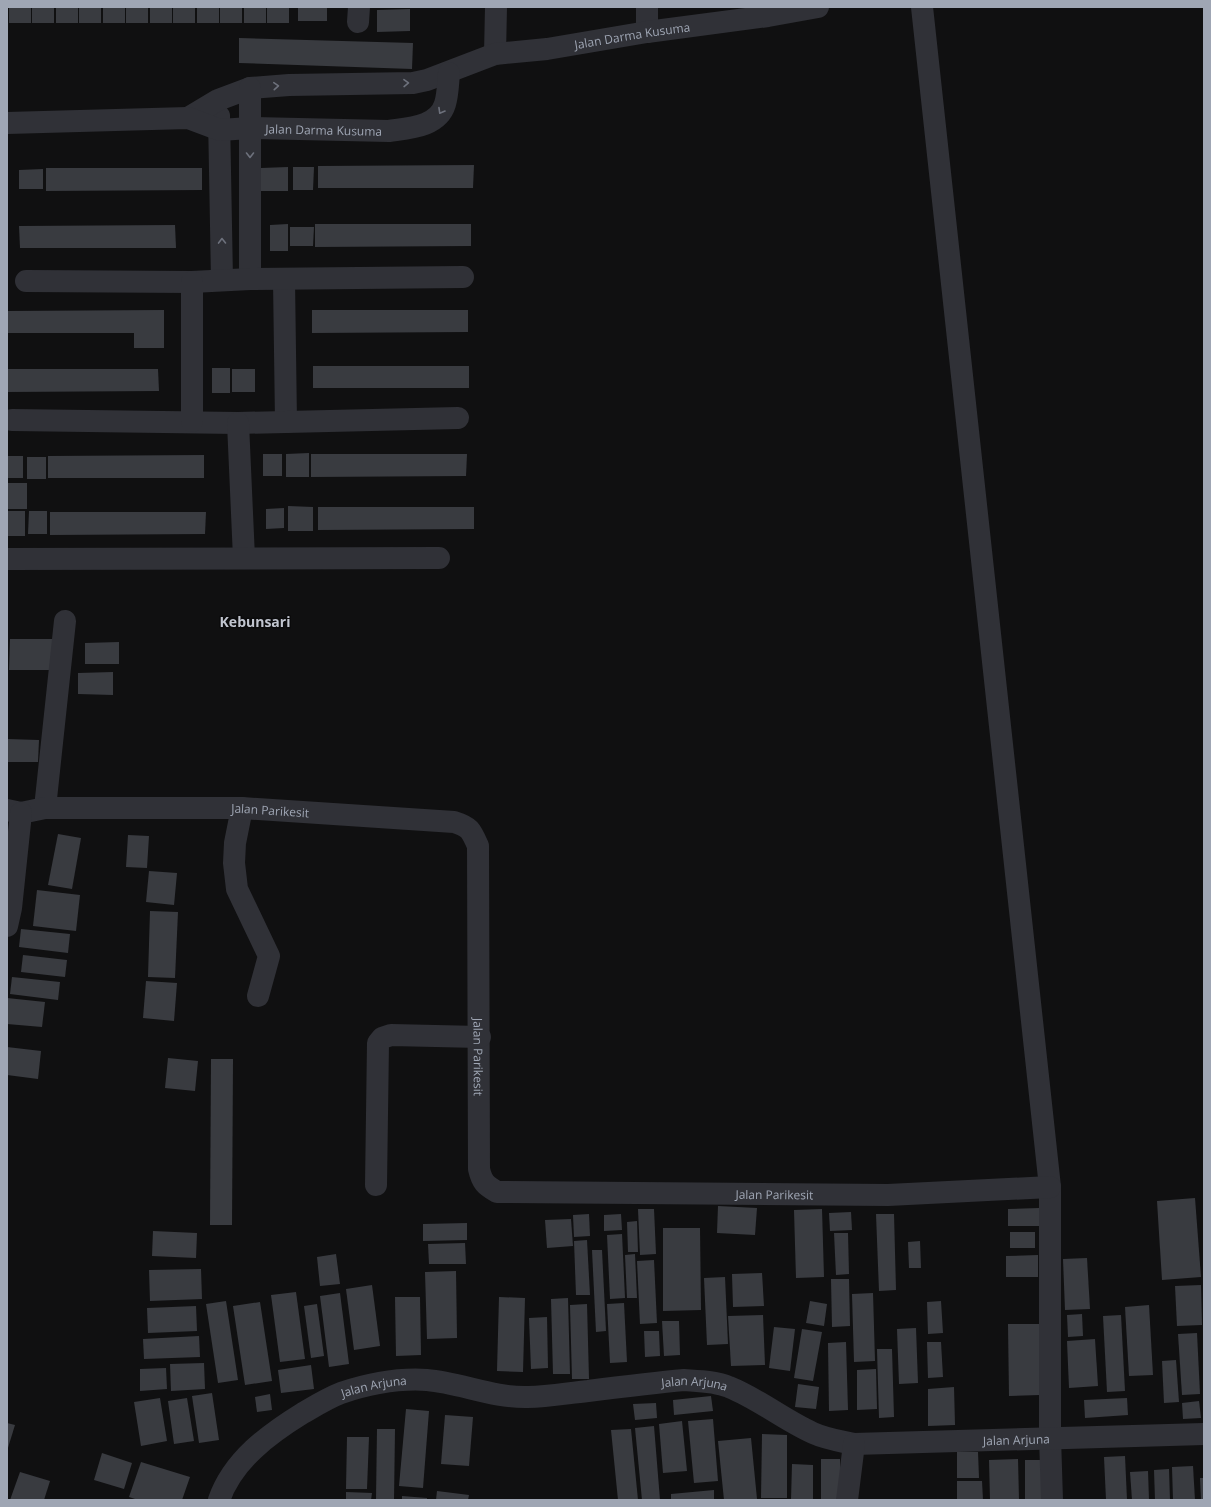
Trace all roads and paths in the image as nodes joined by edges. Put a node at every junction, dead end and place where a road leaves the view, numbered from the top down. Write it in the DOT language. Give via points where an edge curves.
graph roads {
  1 [pos="496,7"];
  2 [pos="647,7"];
  3 [pos="818,7"];
  4 [pos="922,7"];
  5 [pos="647,32"];
  6 [pos="495,54"];
  7 [pos="450,73"];
  8 [pos="250,88"];
  9 [pos="218,100"];
  10 [pos="188,118"];
  11 [pos="7,123"];
  12 [pos="250,128"];
  13 [pos="220,130"];
  14 [pos="463,278"];
  15 [pos="250,279"];
  16 [pos="222,280"];
  17 [pos="284,280"];
  18 [pos="26,281"];
  19 [pos="192,282"];
  20 [pos="458,418"];
  21 [pos="12,420"];
  22 [pos="192,421"];
  23 [pos="286,422"];
  24 [pos="238,423"];
  25 [pos="244,558"];
  26 [pos="439,558"];
  27 [pos="7,559"];
  28 [pos="65,620"];
  29 [pos="45,808"];
  30 [pos="242,808"];
  31 [pos="14,812"];
  32 [pos="7,926"];
  33 [pos="258,996"];
  34 [pos="480,1037"];
  35 [pos="376,1185"];
  36 [pos="1050,1186"];
  37 [pos="1204,1434"];
  38 [pos="1050,1437"];
  39 [pos="854,1444"];
  40 [pos="219,1500"];
  41 [pos="847,1500"];
  42 [pos="1052,1500"];
  1 -- 6 [label="street"];
  2 -- 5 [label="street"];
  3 -- 5 [label="street, Jalan Darma Kusuma"];
  4 -- 36 [label="street"];
  5 -- 6 [label="street, Jalan Darma Kusuma" via="547,49"];
  6 -- 7 [label="street, Jalan Darma Kusuma"];
  8 -- 7 [label="street, Jalan Darma Kusuma, one-way" via="413,83"];
  7 -- 12 [label="street, Jalan Darma Kusuma, one-way" via="445,106 438,117 411,128 389,131"];
  8 -- 9 [label="street, Jalan Darma Kusuma"];
  8 -- 12 [label="street"];
  9 -- 10 [label="street, Jalan Darma Kusuma"];
  9 -- 13 [label="street"];
  10 -- 11 [label="street, Jalan Darma Kusuma"];
  10 -- 13 [label="street, Jalan Darma Kusuma"];
  12 -- 13 [label="street, Jalan Darma Kusuma"];
  12 -- 15 [label="street, one-way"];
  16 -- 13 [label="street, one-way"];
  14 -- 17 [label="street"];
  15 -- 16 [label="street"];
  15 -- 17 [label="street"];
  16 -- 19 [label="street"];
  17 -- 23 [label="street"];
  18 -- 19 [label="street"];
  19 -- 22 [label="street"];
  20 -- 23 [label="street"];
  21 -- 22 [label="street"];
  22 -- 24 [label="street"];
  23 -- 24 [label="street"];
  24 -- 25 [label="street"];
  25 -- 26 [label="street"];
  25 -- 27 [label="street"];
  28 -- 29 [label="street"];
  29 -- 30 [label="street, Jalan Parikesit"];
  29 -- 31 [label="street, Jalan Parikesit"];
  30 -- 33 [label="street" via="235,843 237,889 269,956"];
  30 -- 34 [label="street, Jalan Parikesit" via="454,822 466,826 478,846"];
  31 -- 32 [label="street" via="11,908"];
  34 -- 35 [label="street" via="391,1035 382,1038 378,1043"];
  34 -- 36 [label="street, Jalan Parikesit" via="479,1169 488,1187 497,1192 888,1195"];
  36 -- 38 [label="street"];
  37 -- 38 [label="street, Jalan Arjuna"];
  38 -- 39 [label="street, Jalan Arjuna"];
  38 -- 42 [label="street"];
  39 -- 40 [label="street, Jalan Arjuna" via="834,1441 812,1433 728,1387 704,1381 527,1397 499,1396 427,1380 403,1380 384,1382 339,1394 296,1417 252,1450 236,1468"];
  39 -- 41 [label="street"];
}
